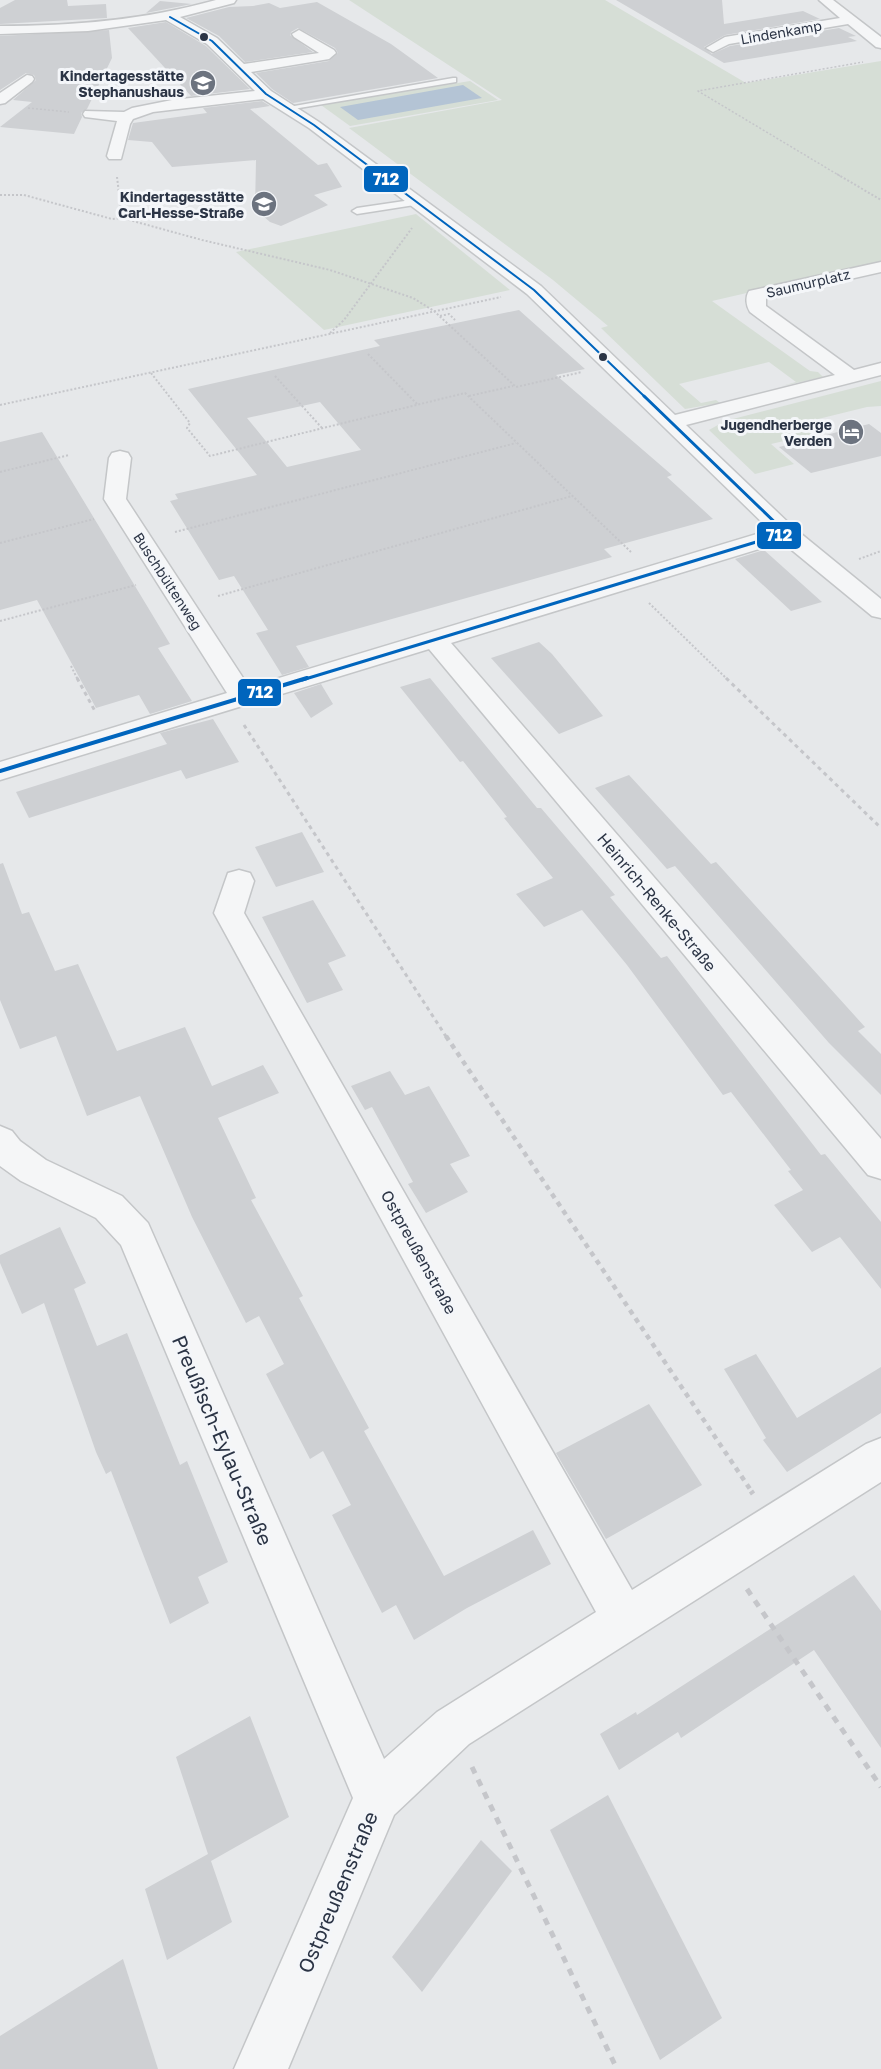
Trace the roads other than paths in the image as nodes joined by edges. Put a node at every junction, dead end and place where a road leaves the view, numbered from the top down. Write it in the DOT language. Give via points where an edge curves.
graph roads {
  1 [pos="230,0"];
  2 [pos="825,0"];
  3 [pos="170,17"];
  4 [pos="850,20"];
  5 [pos="0,30"];
  6 [pos="299,34"];
  7 [pos="881,44"];
  8 [pos="713,48"];
  9 [pos="241,69"];
  10 [pos="27,80"];
  11 [pos="453,80"];
  12 [pos="266,94"];
  13 [pos="0,100"];
  14 [pos="0,106"];
  15 [pos="19,108"];
  16 [pos="287,108"];
  17 [pos="90,114"];
  18 [pos="128,117"];
  19 [pos="115,156"];
  20 [pos="418,202"];
  21 [pos="357,211"];
  22 [pos="881,267"];
  23 [pos="881,369"];
  24 [pos="851,377"];
  25 [pos="671,422"];
  26 [pos="120,458"];
  27 [pos="786,533"];
  28 [pos="881,611"];
  29 [pos="434,638"];
  30 [pos="243,697"];
  31 [pos="0,771"];
  32 [pos="239,881"];
  33 [pos="0,1141"];
  34 [pos="881,1164"];
  35 [pos="881,1458"];
  36 [pos="624,1620"];
  37 [pos="377,1798"];
  38 [pos="261,2069"];
  1 -- 3 [label="street"];
  2 -- 4 [label="street, Lindenkamp"];
  3 -- 5 [label="street" via="87,28"];
  3 -- 9 [label="street" via="212,41"];
  4 -- 7 [label="street, Lindenkamp"];
  4 -- 8 [label="street, Lindenkamp" via="725,41"];
  6 -- 9 [label="street" via="329,53"];
  9 -- 12 [label="street"];
  10 -- 13 [label="street"];
  11 -- 16 [label="lane"];
  12 -- 16 [label="street"];
  12 -- 18 [label="street" via="155,107"];
  14 -- 15 [label="street"];
  16 -- 20 [label="street"];
  17 -- 18 [label="street"];
  18 -- 19 [label="street" via="117,140"];
  20 -- 21 [label="lane"];
  20 -- 25 [label="street" via="534,290"];
  22 -- 24 [label="street, Saumurplatz" via="756,295 757,308"];
  23 -- 24 [label="street"];
  24 -- 25 [label="street"];
  25 -- 27 [label="street"];
  26 -- 30 [label="street, Buschbültenweg" via="115,499"];
  27 -- 28 [label="street"];
  27 -- 29 [label="street"];
  29 -- 30 [label="street"];
  29 -- 34 [label="street, Heinrich-Renke-Straße"];
  30 -- 31 [label="street"];
  32 -- 36 [label="street, Ostpreußenstraße" via="229,913"];
  33 -- 37 [label="street, Preußisch-Eylau-Straße" via="19,1162 111,1208 135,1234"];
  35 -- 36 [label="street, Ostpreußenstraße"];
  36 -- 37 [label="street, Ostpreußenstraße" via="453,1728"];
  37 -- 38 [label="street, Ostpreußenstraße"];
}
